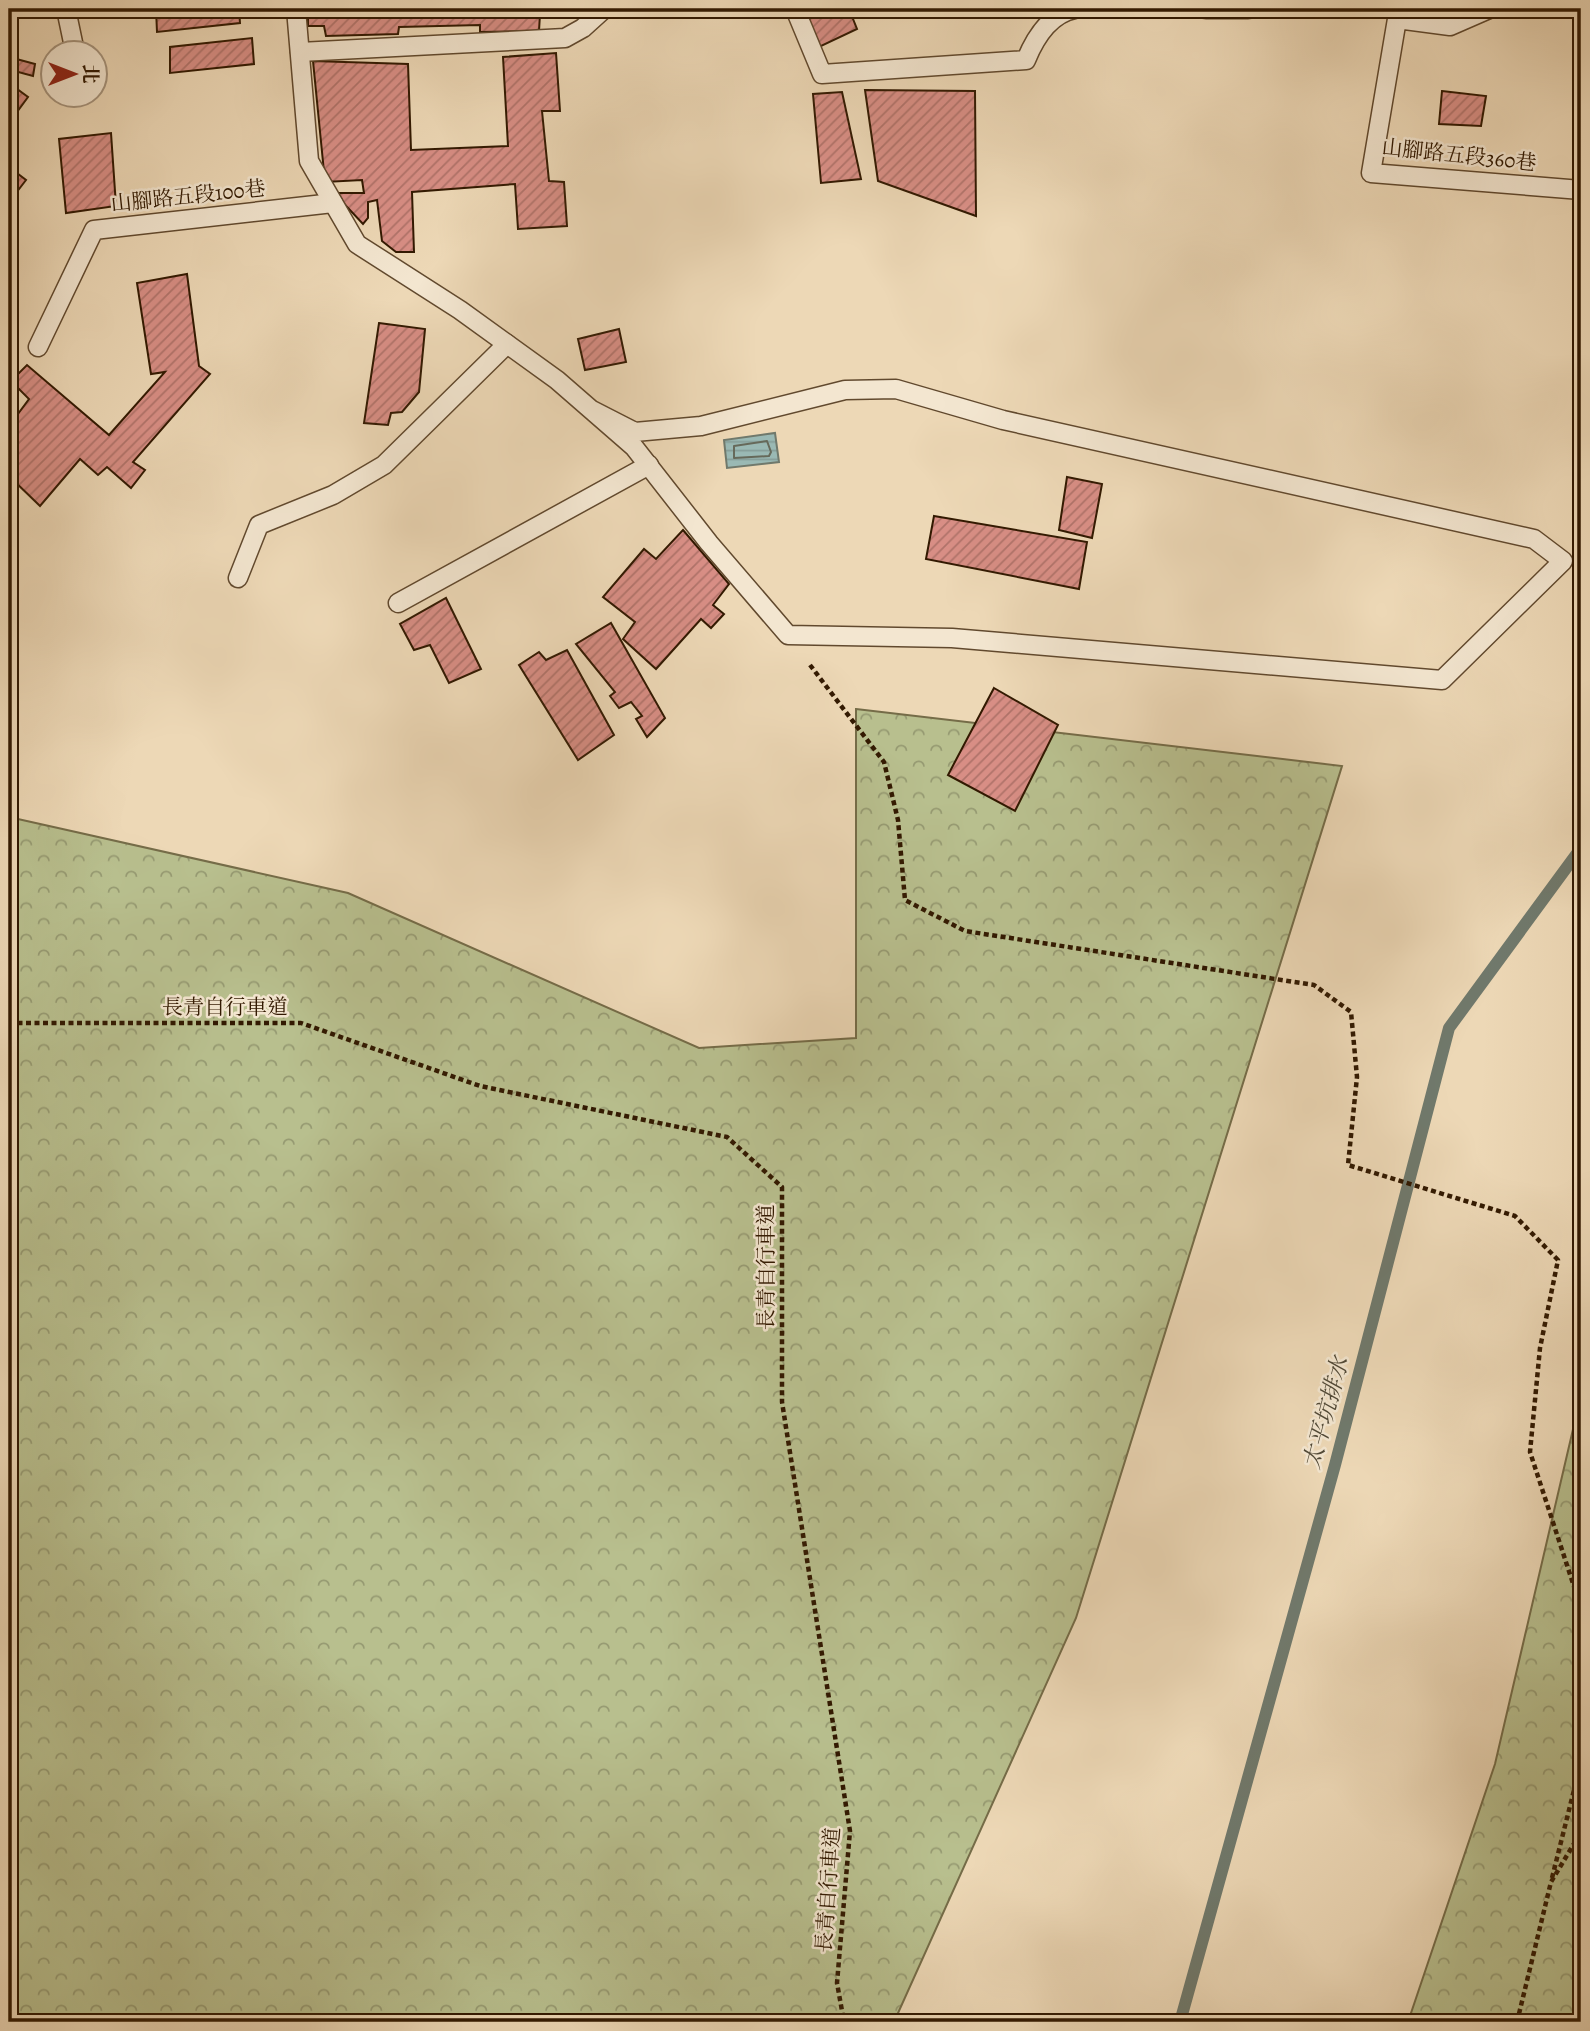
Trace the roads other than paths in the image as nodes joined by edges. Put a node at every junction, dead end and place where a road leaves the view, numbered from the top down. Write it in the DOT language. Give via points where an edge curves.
graph roads {
  1 [pos="66,9"];
  2 [pos="296,9"];
  3 [pos="604,9"];
  4 [pos="795,9"];
  5 [pos="1075,9"];
  6 [pos="1206,9"];
  7 [pos="1248,9"];
  8 [pos="1489,9"];
  9 [pos="1394,14"];
  10 [pos="72,38"];
  11 [pos="300,52"];
  12 [pos="1581,190"];
  13 [pos="333,203"];
  14 [pos="507,344"];
  15 [pos="38,348"];
  16 [pos="592,410"];
  17 [pos="649,465"];
  18 [pos="238,578"];
  19 [pos="398,603"];
  1 -- 10 [label="lane"];
  2 -- 11 [label="lane"];
  3 -- 11 [label="lane" via="583,29 565,38"];
  4 -- 5 [label="lane" via="822,74 1026,60 1037,34 1065,11"];
  6 -- 7 [label="lane"];
  8 -- 9 [label="lane, 山腳路五段360巷" via="1450,26"];
  9 -- 12 [label="lane, 山腳路五段360巷" via="1371,173"];
  11 -- 13 [label="lane" via="309,162"];
  13 -- 14 [label="lane" via="357,244"];
  13 -- 15 [label="lane, 山腳路五段100巷" via="94,230"];
  14 -- 16 [label="lane"];
  14 -- 18 [label="lane" via="384,465 333,495 259,525"];
  16 -- 17 [label="lane"];
  16 -- 17 [label="lane" via="635,432 701,426 845,390 896,389 1003,420 1534,539 1563,561 1442,680 952,638 788,635"];
  17 -- 19 [label="lane"];
}
